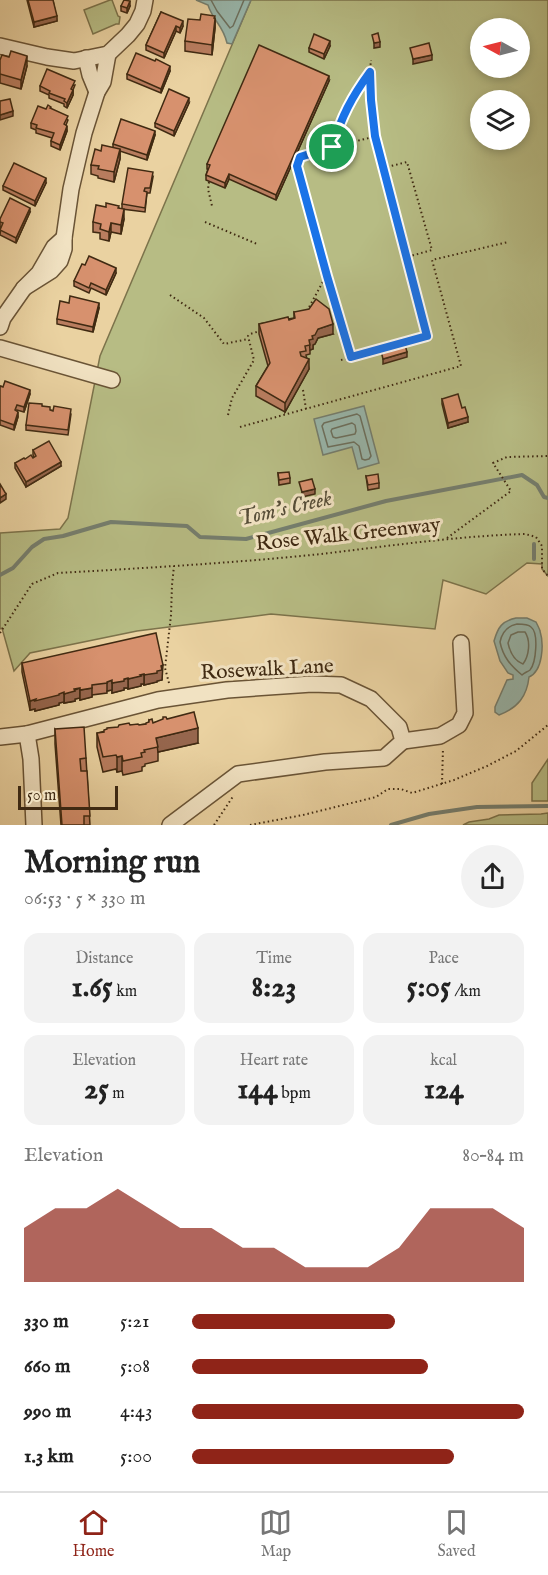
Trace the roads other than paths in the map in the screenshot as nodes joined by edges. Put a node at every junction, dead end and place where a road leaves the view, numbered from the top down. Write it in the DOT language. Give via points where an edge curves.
graph roads {
  1 [pos="145,0"];
  2 [pos="0,46"];
  3 [pos="108,54"];
  4 [pos="86,58"];
  5 [pos="98,92"];
  6 [pos="0,327"];
  7 [pos="0,348"];
  8 [pos="112,380"];
  9 [pos="461,643"];
  10 [pos="27,734"];
  11 [pos="0,736"];
  12 [pos="403,741"];
  13 [pos="34,825"];
  14 [pos="170,825"];
  1 -- 3 [label="street" via="137,24"];
  2 -- 4 [label="street" via="74,61"];
  3 -- 4 [label="street"];
  3 -- 5 [label="street" via="104,82"];
  4 -- 5 [label="street"];
  5 -- 6 [label="street" via="70,189 60,261 24,288"];
  7 -- 8 [label="street"];
  9 -- 12 [label="street" via="465,713 459,725 440,736"];
  10 -- 11 [label="street, Rosewalk Lane"];
  10 -- 12 [label="street, Rosewalk Lane" via="158,699 312,684 341,685 371,699 399,727"];
  10 -- 13 [label="street"];
  12 -- 14 [label="street" via="384,758 238,774"];
}
